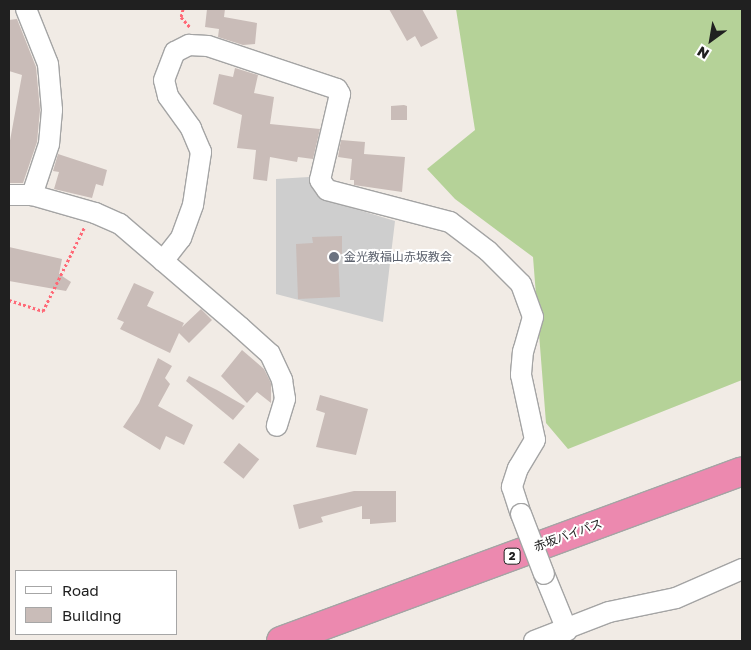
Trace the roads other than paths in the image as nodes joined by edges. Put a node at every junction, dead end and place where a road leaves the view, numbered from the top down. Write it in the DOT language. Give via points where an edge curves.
graph roads {
  1 [pos="26,9"];
  2 [pos="9,195"];
  3 [pos="32,195"];
  4 [pos="163,261"];
  5 [pos="277,426"];
  6 [pos="742,471"];
  7 [pos="742,482"];
  8 [pos="742,569"];
  9 [pos="567,630"];
  10 [pos="282,641"];
  11 [pos="308,641"];
  12 [pos="534,641"];
  1 -- 3 [label="street" via="48,64 52,110 49,144"];
  2 -- 3 [label="street"];
  3 -- 4 [label="street" via="92,212 120,224"];
  4 -- 5 [label="street" via="270,354 282,380 285,399"];
  4 -- 9 [label="street, bridge" via="181,238 193,205 201,152 191,128 168,96 164,80 175,52 189,45 208,46 336,89 340,94 320,180 327,190 450,222 488,251 521,284 533,317 520,375 535,440 518,468 512,487"];
  6 -- 10 [label="highway, 赤坂バイパス / 2"];
  7 -- 11 [label="highway, 赤坂バイパス / 2"];
  8 -- 9 [label="street" via="676,598 609,612"];
  9 -- 12 [label="street"];
}
